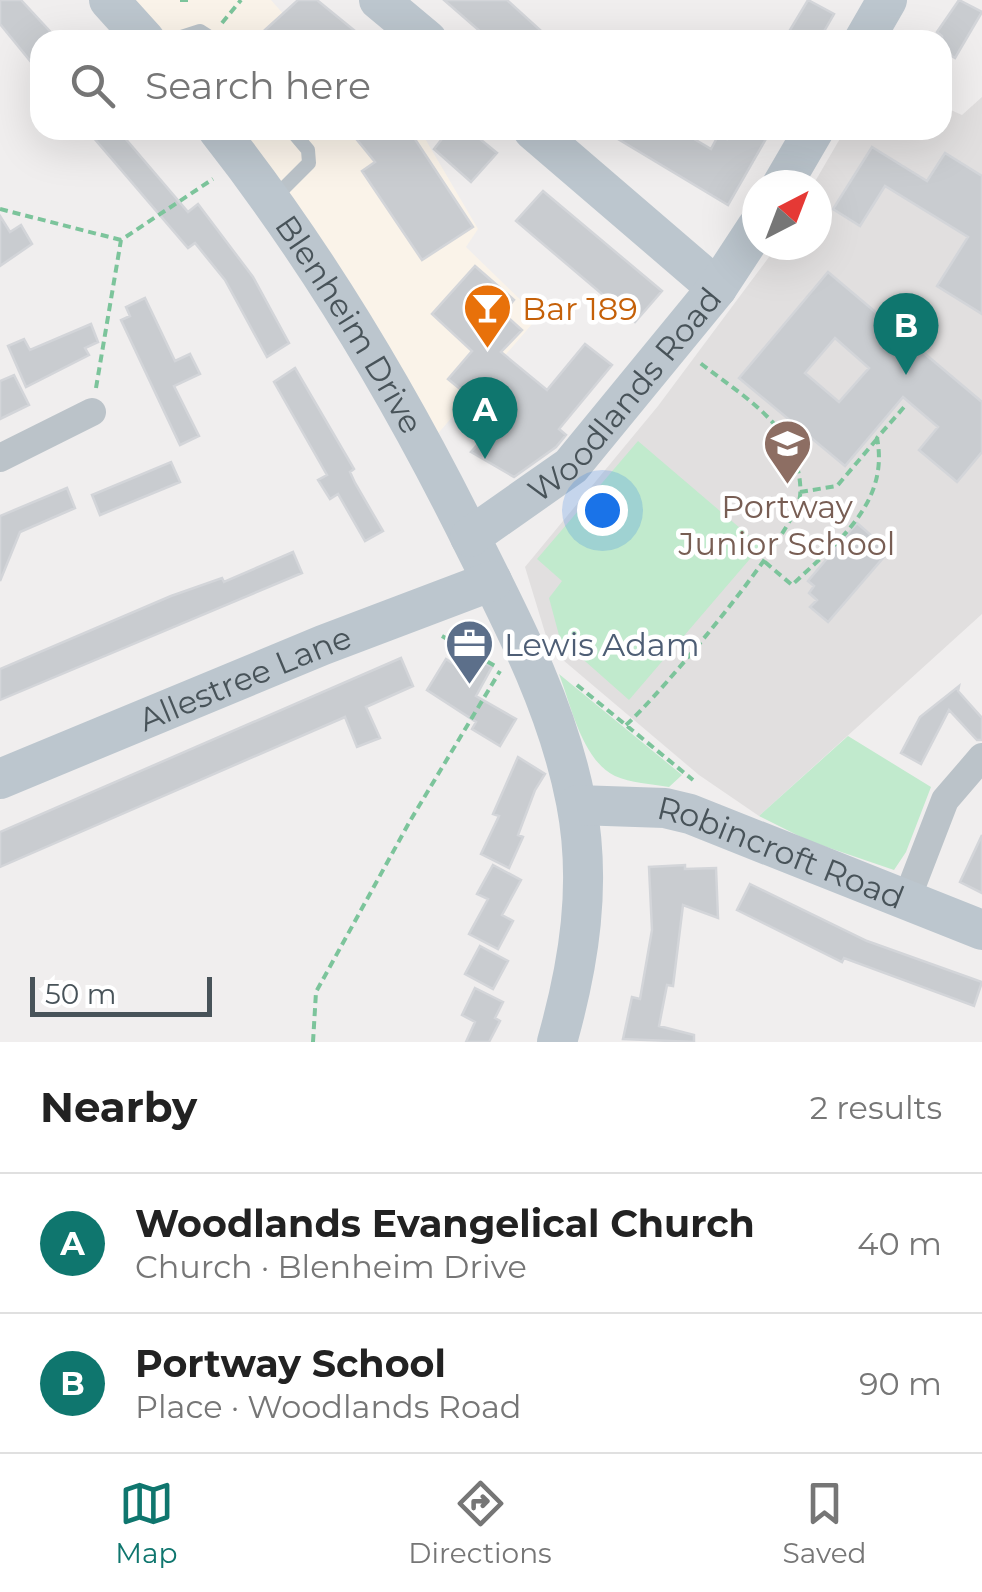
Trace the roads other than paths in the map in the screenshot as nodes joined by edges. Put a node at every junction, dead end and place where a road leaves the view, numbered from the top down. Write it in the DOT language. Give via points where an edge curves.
graph roads {
  1 [pos="109,0"];
  2 [pos="379,0"];
  3 [pos="888,0"];
  4 [pos="135,30"];
  5 [pos="415,30"];
  6 [pos="870,30"];
  7 [pos="300,140"];
  8 [pos="544,140"];
  9 [pos="808,140"];
  10 [pos="230,145"];
  11 [pos="791,170"];
  12 [pos="272,200"];
  13 [pos="742,249"];
  14 [pos="716,288"];
  15 [pos="92,412"];
  16 [pos="0,458"];
  17 [pos="470,537"];
  18 [pos="492,580"];
  19 [pos="982,757"];
  20 [pos="0,779"];
  21 [pos="576,804"];
  22 [pos="906,901"];
  23 [pos="982,930"];
  24 [pos="558,1042"];
  1 -- 4 [label="street"];
  2 -- 5 [label="street"];
  3 -- 6 [label="street"];
  7 -- 12 [label="lane" via="309,163"];
  8 -- 14 [label="street"];
  9 -- 11 [label="street"];
  10 -- 12 [label="street, Blenheim Drive"];
  12 -- 17 [label="street, Blenheim Drive" via="377,360"];
  13 -- 14 [label="street, Woodlands Road"];
  14 -- 17 [label="street, Woodlands Road" via="570,466"];
  15 -- 16 [label="street"];
  17 -- 18 [label="street, Blenheim Drive"];
  18 -- 20 [label="street, Allestree Lane"];
  18 -- 21 [label="street, Blenheim Drive" via="557,686"];
  19 -- 22 [label="street" via="946,800"];
  21 -- 22 [label="street, Robincroft Road" via="690,814"];
  21 -- 24 [label="street, Blenheim Drive" via="584,897 575,979"];
  22 -- 23 [label="street, Robincroft Road"];
}
